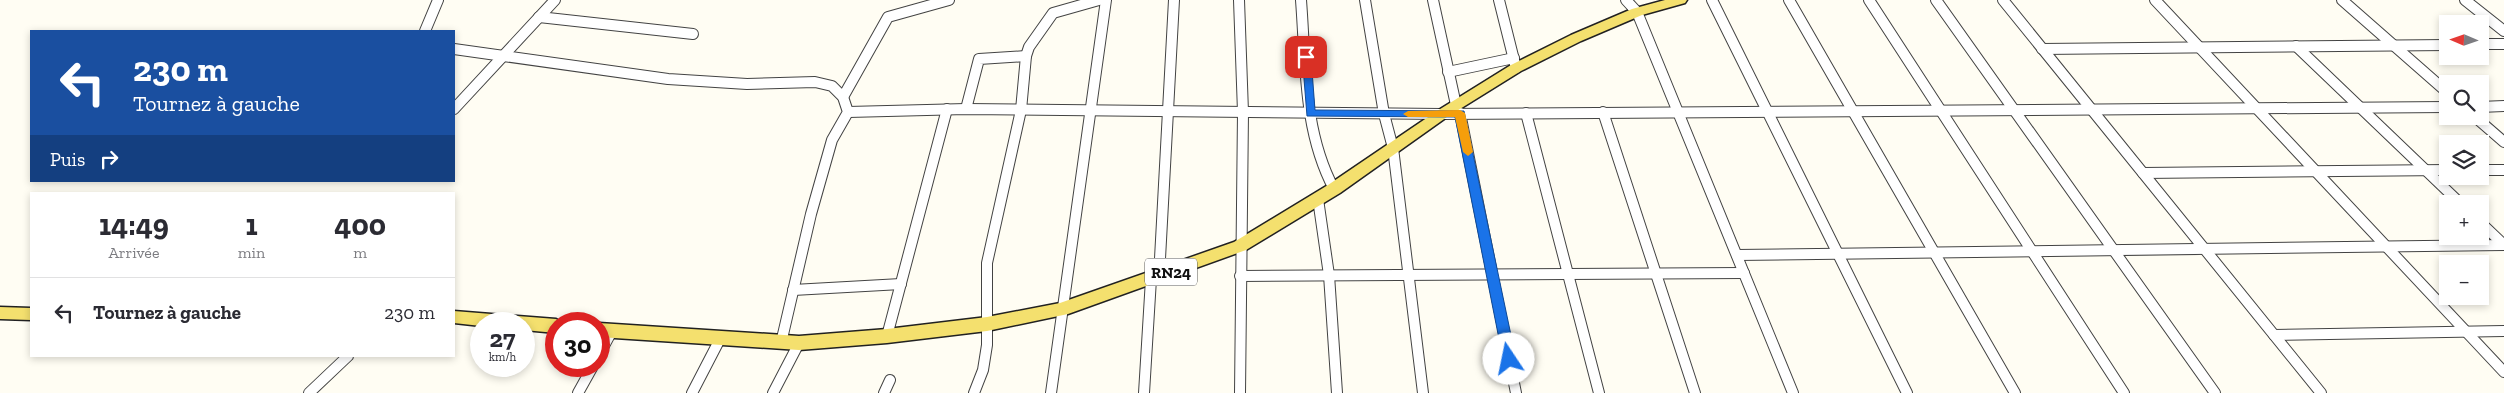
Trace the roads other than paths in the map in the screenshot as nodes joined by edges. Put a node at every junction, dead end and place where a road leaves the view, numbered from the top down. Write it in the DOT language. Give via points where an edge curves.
graph roads {
  1 [pos="438,0"];
  2 [pos="555,0"];
  3 [pos="949,0"];
  4 [pos="1099,0"];
  5 [pos="1106,0"];
  6 [pos="1174,0"];
  7 [pos="1239,0"];
  8 [pos="1301,0"];
  9 [pos="1365,0"];
  10 [pos="1433,0"];
  11 [pos="1499,0"];
  12 [pos="1626,0"];
  13 [pos="1680,0"];
  14 [pos="1712,0"];
  15 [pos="1789,0"];
  16 [pos="1869,0"];
  17 [pos="1936,0"];
  18 [pos="2003,0"];
  19 [pos="2156,0"];
  20 [pos="2342,0"];
  21 [pos="2465,0"];
  22 [pos="1637,12"];
  23 [pos="539,17"];
  24 [pos="425,30"];
  25 [pos="2504,31"];
  26 [pos="693,34"];
  27 [pos="2439,44"];
  28 [pos="2489,44"];
  29 [pos="2504,44"];
  30 [pos="2394,45"];
  31 [pos="2296,46"];
  32 [pos="2200,47"];
  33 [pos="455,49"];
  34 [pos="2042,49"];
  35 [pos="502,56"];
  36 [pos="1026,56"];
  37 [pos="1515,63"];
  38 [pos="1448,72"];
  39 [pos="2439,85"];
  40 [pos="843,97"];
  41 [pos="2504,106"];
  42 [pos="2360,107"];
  43 [pos="2439,107"];
  44 [pos="2489,107"];
  45 [pos="455,108"];
  46 [pos="2257,108"];
  47 [pos="966,109"];
  48 [pos="2091,109"];
  49 [pos="947,110"];
  50 [pos="1021,110"];
  51 [pos="1092,110"];
  52 [pos="1168,110"];
  53 [pos="1941,110"];
  54 [pos="2014,110"];
  55 [pos="1453,111"];
  56 [pos="1768,111"];
  57 [pos="1853,111"];
  58 [pos="848,112"];
  59 [pos="1243,112"];
  60 [pos="1603,112"];
  61 [pos="1678,112"];
  62 [pos="1310,113"];
  63 [pos="1526,113"];
  64 [pos="1384,114"];
  65 [pos="2484,125"];
  66 [pos="2504,142"];
  67 [pos="1393,148"];
  68 [pos="2439,170"];
  69 [pos="2489,170"];
  70 [pos="2504,170"];
  71 [pos="2427,171"];
  72 [pos="2316,172"];
  73 [pos="2143,173"];
  74 [pos="1334,189"];
  75 [pos="2452,195"];
  76 [pos="1318,198"];
  77 [pos="2489,230"];
  78 [pos="2489,244"];
  79 [pos="2445,245"];
  80 [pos="1240,246"];
  81 [pos="2386,246"];
  82 [pos="2204,249"];
  83 [pos="2114,250"];
  84 [pos="2032,251"];
  85 [pos="1934,252"];
  86 [pos="1838,254"];
  87 [pos="1737,255"];
  88 [pos="1744,273"];
  89 [pos="1492,274"];
  90 [pos="1568,274"];
  91 [pos="1656,274"];
  92 [pos="1408,275"];
  93 [pos="1240,276"];
  94 [pos="1329,276"];
  95 [pos="1155,278"];
  96 [pos="901,284"];
  97 [pos="793,290"];
  98 [pos="1062,308"];
  99 [pos="0,313"];
  100 [pos="30,314"];
  101 [pos="455,317"];
  102 [pos="987,324"];
  103 [pos="545,325"];
  104 [pos="610,330"];
  105 [pos="2504,331"];
  106 [pos="2466,332"];
  107 [pos="2274,334"];
  108 [pos="887,336"];
  109 [pos="720,340"];
  110 [pos="781,343"];
  111 [pos="799,343"];
  112 [pos="347,357"];
  113 [pos="2504,372"];
  114 [pos="586,377"];
  115 [pos="890,380"];
  116 [pos="308,393"];
  117 [pos="578,393"];
  118 [pos="692,393"];
  119 [pos="773,393"];
  120 [pos="884,393"];
  121 [pos="974,393"];
  122 [pos="1051,393"];
  123 [pos="1144,393"];
  124 [pos="1240,393"];
  125 [pos="1336,393"];
  126 [pos="1423,393"];
  127 [pos="1516,393"];
  128 [pos="1599,393"];
  129 [pos="1695,393"];
  130 [pos="1793,393"];
  131 [pos="1907,393"];
  132 [pos="2015,393"];
  133 [pos="2124,393"];
  134 [pos="2215,393"];
  135 [pos="2321,393"];
  1 -- 24 [label="street"];
  2 -- 23 [label="street"];
  3 -- 40 [label="street" via="888,17"];
  4 -- 36 [label="street" via="1053,13"];
  5 -- 51 [label="street"];
  6 -- 52 [label="street"];
  7 -- 59 [label="street"];
  8 -- 62 [label="street"];
  9 -- 64 [label="street"];
  10 -- 38 [label="street"];
  11 -- 37 [label="street"];
  12 -- 22 [label="street"];
  13 -- 22 [label="main road, RN24"];
  14 -- 56 [label="street"];
  15 -- 57 [label="street"];
  16 -- 53 [label="street"];
  17 -- 54 [label="street"];
  18 -- 34 [label="street"];
  19 -- 32 [label="street"];
  20 -- 30 [label="street"];
  21 -- 25 [label="street"];
  22 -- 37 [label="main road, RN24"];
  22 -- 61 [label="street"];
  23 -- 26 [label="street"];
  23 -- 35 [label="street"];
  27 -- 30 [label="street"];
  28 -- 29 [label="street"];
  30 -- 31 [label="street"];
  30 -- 39 [label="street"];
  31 -- 32 [label="street"];
  31 -- 42 [label="street"];
  32 -- 34 [label="street"];
  32 -- 46 [label="street"];
  33 -- 35 [label="street"];
  34 -- 48 [label="street"];
  35 -- 40 [label="street" via="668,79 747,84 815,82 832,86"];
  35 -- 45 [label="street"];
  36 -- 47 [label="street" via="980,59"];
  36 -- 50 [label="street"];
  37 -- 38 [label="street"];
  37 -- 55 [label="main road, RN24"];
  38 -- 55 [label="street"];
  40 -- 58 [label="street"];
  41 -- 44 [label="street"];
  42 -- 43 [label="street"];
  42 -- 46 [label="street"];
  42 -- 71 [label="street"];
  46 -- 48 [label="street"];
  46 -- 72 [label="street"];
  47 -- 49 [label="street"];
  47 -- 50 [label="street"];
  48 -- 54 [label="street"];
  48 -- 73 [label="street"];
  49 -- 58 [label="street"];
  49 -- 96 [label="street"];
  50 -- 51 [label="street"];
  50 -- 102 [label="street" via="987,263"];
  51 -- 52 [label="street"];
  51 -- 98 [label="street"];
  52 -- 59 [label="street"];
  52 -- 95 [label="street"];
  53 -- 54 [label="street"];
  53 -- 57 [label="street"];
  53 -- 84 [label="street"];
  54 -- 83 [label="street"];
  55 -- 63 [label="street"];
  55 -- 64 [label="street"];
  55 -- 67 [label="main road, RN24"];
  55 -- 89 [label="street"];
  56 -- 57 [label="street"];
  56 -- 61 [label="street"];
  56 -- 86 [label="street"];
  57 -- 85 [label="street"];
  58 -- 97 [label="street" via="832,140"];
  59 -- 62 [label="street"];
  59 -- 80 [label="street"];
  60 -- 61 [label="street"];
  60 -- 63 [label="street"];
  60 -- 91 [label="street"];
  61 -- 87 [label="street"];
  62 -- 64 [label="street"];
  62 -- 74 [label="street" via="1320,162"];
  63 -- 90 [label="street"];
  64 -- 67 [label="street"];
  65 -- 66 [label="street"];
  67 -- 74 [label="main road, RN24"];
  67 -- 92 [label="street"];
  68 -- 71 [label="street"];
  69 -- 70 [label="street"];
  71 -- 72 [label="street"];
  71 -- 75 [label="street"];
  72 -- 73 [label="street"];
  72 -- 81 [label="street"];
  73 -- 82 [label="street"];
  74 -- 76 [label="main road, RN24"];
  76 -- 80 [label="main road, RN24"];
  76 -- 94 [label="street"];
  77 -- 78 [label="street" via="2504,244"];
  79 -- 81 [label="street"];
  80 -- 93 [label="street"];
  80 -- 95 [label="main road, RN24"];
  81 -- 82 [label="street"];
  81 -- 106 [label="street"];
  82 -- 83 [label="street"];
  82 -- 107 [label="street"];
  83 -- 84 [label="street"];
  83 -- 134 [label="street"];
  84 -- 85 [label="street"];
  84 -- 133 [label="street"];
  85 -- 86 [label="street"];
  85 -- 132 [label="street"];
  86 -- 87 [label="street"];
  86 -- 131 [label="street"];
  87 -- 88 [label="street"];
  88 -- 91 [label="street"];
  88 -- 130 [label="street"];
  89 -- 90 [label="street"];
  89 -- 92 [label="street"];
  89 -- 127 [label="street"];
  90 -- 91 [label="street"];
  90 -- 128 [label="street"];
  91 -- 129 [label="street"];
  92 -- 94 [label="street"];
  92 -- 126 [label="street"];
  93 -- 94 [label="street"];
  93 -- 124 [label="street"];
  94 -- 125 [label="street"];
  95 -- 98 [label="main road, RN24"];
  95 -- 123 [label="street"];
  96 -- 97 [label="street"];
  96 -- 108 [label="street"];
  97 -- 110 [label="street"];
  98 -- 102 [label="main road, RN24"];
  98 -- 122 [label="street"];
  99 -- 100 [label="main road"];
  101 -- 103 [label="main road"];
  102 -- 108 [label="main road, RN24"];
  102 -- 121 [label="street" via="983,370"];
  104 -- 109 [label="main road, RN24"];
  105 -- 106 [label="street"];
  106 -- 107 [label="street"];
  106 -- 113 [label="street"];
  107 -- 135 [label="street"];
  108 -- 111 [label="main road, RN24"];
  109 -- 110 [label="main road, RN24"];
  109 -- 118 [label="street"];
  110 -- 111 [label="main road, RN24"];
  111 -- 119 [label="street"];
  112 -- 116 [label="street"];
  114 -- 117 [label="street"];
  115 -- 120 [label="street"];
}
